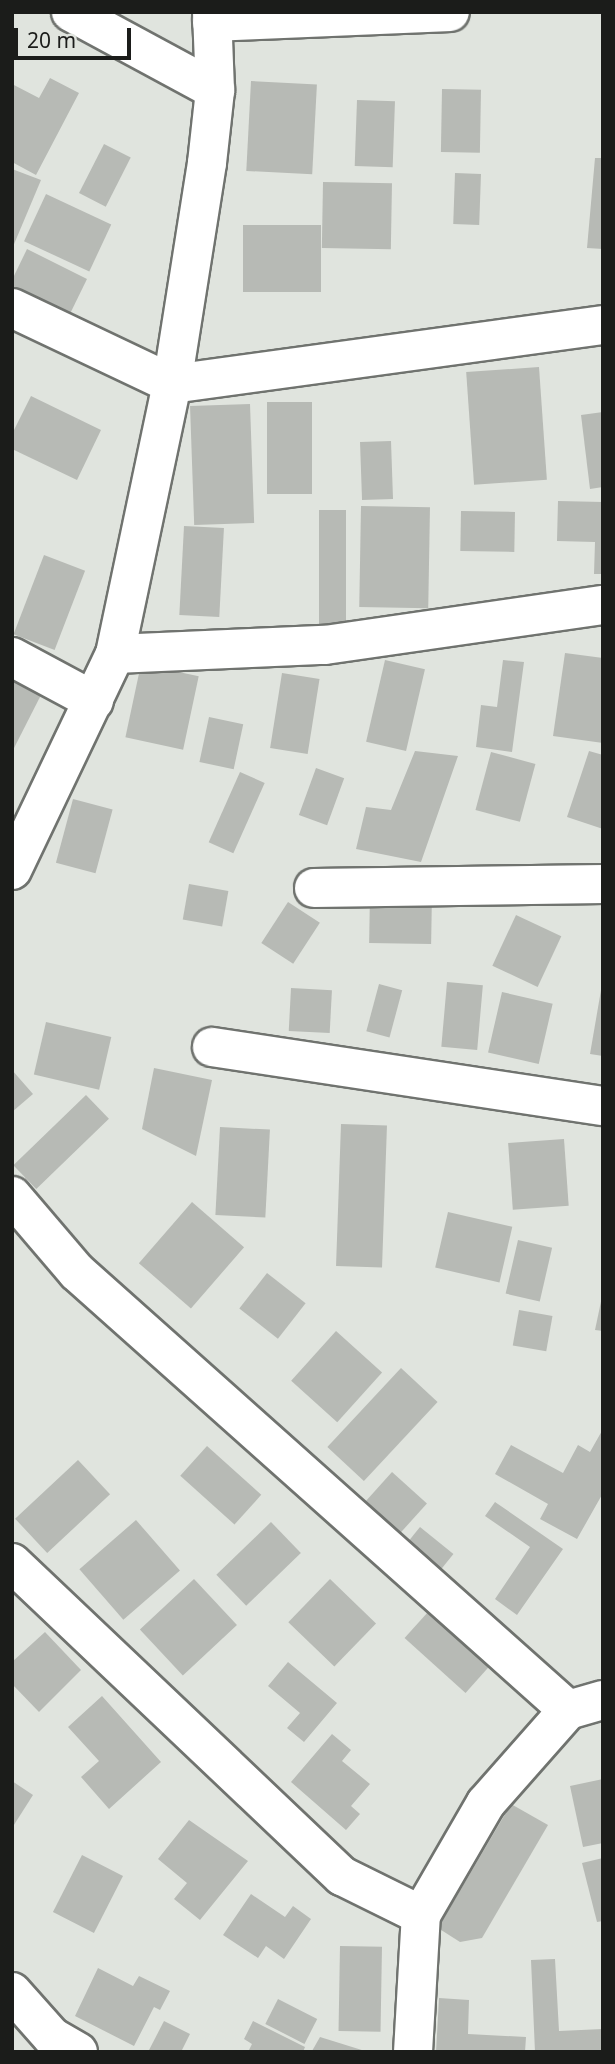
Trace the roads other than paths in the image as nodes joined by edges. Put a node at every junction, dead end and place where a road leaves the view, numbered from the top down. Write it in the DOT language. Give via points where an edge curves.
graph roads {
  1 [pos="71,12"];
  2 [pos="450,12"];
  3 [pos="371,14"];
  4 [pos="212,17"];
  5 [pos="215,90"];
  6 [pos="12,308"];
  7 [pos="603,325"];
  8 [pos="172,384"];
  9 [pos="603,605"];
  10 [pos="115,653"];
  11 [pos="12,657"];
  12 [pos="94,701"];
  13 [pos="12,870"];
  14 [pos="603,884"];
  15 [pos="314,888"];
  16 [pos="212,1047"];
  17 [pos="603,1106"];
  18 [pos="12,1196"];
  19 [pos="12,1563"];
  20 [pos="585,1705"];
  21 [pos="421,1914"];
  22 [pos="12,1992"];
  23 [pos="78,2052"];
  24 [pos="414,2052"];
  1 -- 5 [label="street"];
  2 -- 3 [label="street"];
  3 -- 4 [label="street"];
  4 -- 5 [label="street"];
  5 -- 8 [label="street"];
  6 -- 8 [label="street"];
  7 -- 8 [label="street"];
  8 -- 10 [label="street"];
  9 -- 10 [label="street" via="325,645"];
  10 -- 12 [label="street"];
  11 -- 12 [label="street"];
  12 -- 13 [label="street"];
  14 -- 15 [label="street"];
  16 -- 17 [label="street"];
  18 -- 20 [label="street" via="77,1272"];
  19 -- 21 [label="street" via="342,1876"];
  20 -- 21 [label="street" via="486,1803"];
  21 -- 24 [label="street"];
  22 -- 23 [label="street" via="52,2037"];
}
